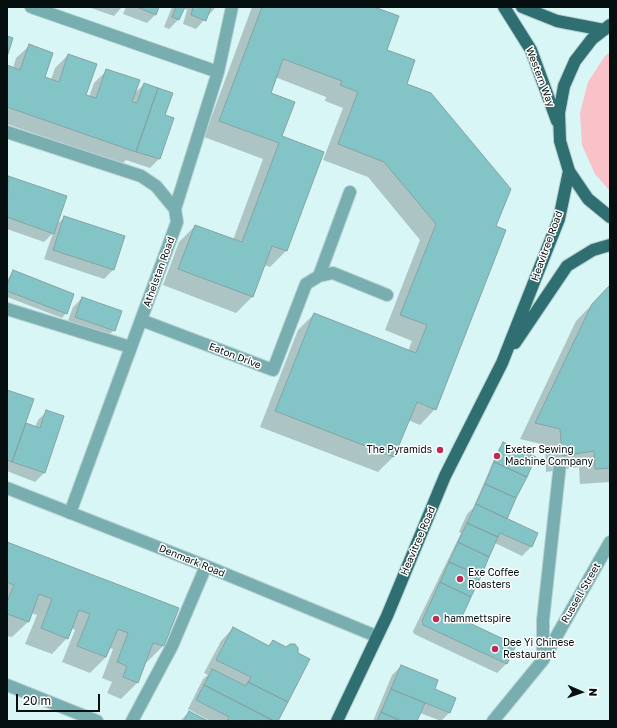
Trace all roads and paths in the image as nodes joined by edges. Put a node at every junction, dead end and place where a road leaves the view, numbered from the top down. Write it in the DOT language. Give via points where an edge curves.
graph roads {
  1 [pos="31,7"];
  2 [pos="504,7"];
  3 [pos="522,7"];
  4 [pos="231,10"];
  5 [pos="607,28"];
  6 [pos="218,72"];
  7 [pos="559,128"];
  8 [pos="7,132"];
  9 [pos="570,171"];
  10 [pos="350,192"];
  11 [pos="175,209"];
  12 [pos="610,217"];
  13 [pos="610,245"];
  14 [pos="319,276"];
  15 [pos="387,295"];
  16 [pos="7,309"];
  17 [pos="141,320"];
  18 [pos="130,347"];
  19 [pos="502,364"];
  20 [pos="560,464"];
  21 [pos="7,488"];
  22 [pos="70,513"];
  23 [pos="610,542"];
  24 [pos="206,566"];
  25 [pos="376,636"];
  26 [pos="543,660"];
  27 [pos="7,685"];
  28 [pos="97,721"];
  29 [pos="132,721"];
  30 [pos="337,721"];
  31 [pos="493,721"];
  1 -- 6 [label="street"];
  2 -- 7 [label="main road, Western Way" via="531,50"];
  3 -- 5 [label="main road" via="557,21"];
  4 -- 6 [label="street, Athelstan Road"];
  5 -- 7 [label="main road" via="592,39 575,61 564,86"];
  6 -- 11 [label="street, Athelstan Road"];
  7 -- 9 [label="main road" via="560,141"];
  8 -- 11 [label="street" via="141,176 156,186"];
  9 -- 12 [label="main road" via="588,199"];
  9 -- 19 [label="main road, Heavitree Road" via="559,219"];
  10 -- 14 [label="street, Eaton Drive"];
  11 -- 17 [label="street, Athelstan Road" via="177,222"];
  13 -- 19 [label="main road, Heavitree Road" via="593,250 567,266"];
  14 -- 15 [label="street" via="333,273"];
  14 -- 17 [label="street, Eaton Drive" via="306,284 273,370"];
  16 -- 18 [label="street"];
  17 -- 18 [label="street, Athelstan Road"];
  18 -- 22 [label="street, Athelstan Road"];
  19 -- 25 [label="main road, Heavitree Road" via="445,476"];
  20 -- 26 [label="street" via="543,620"];
  21 -- 22 [label="street, Denmark Road"];
  22 -- 24 [label="street, Denmark Road"];
  23 -- 26 [label="street, Russell Street"];
  24 -- 25 [label="street, Denmark Road"];
  24 -- 29 [label="street" via="172,646"];
  25 -- 30 [label="main road, Heavitree Road"];
  26 -- 31 [label="street, Russell Street"];
  27 -- 28 [label="street"];
}
